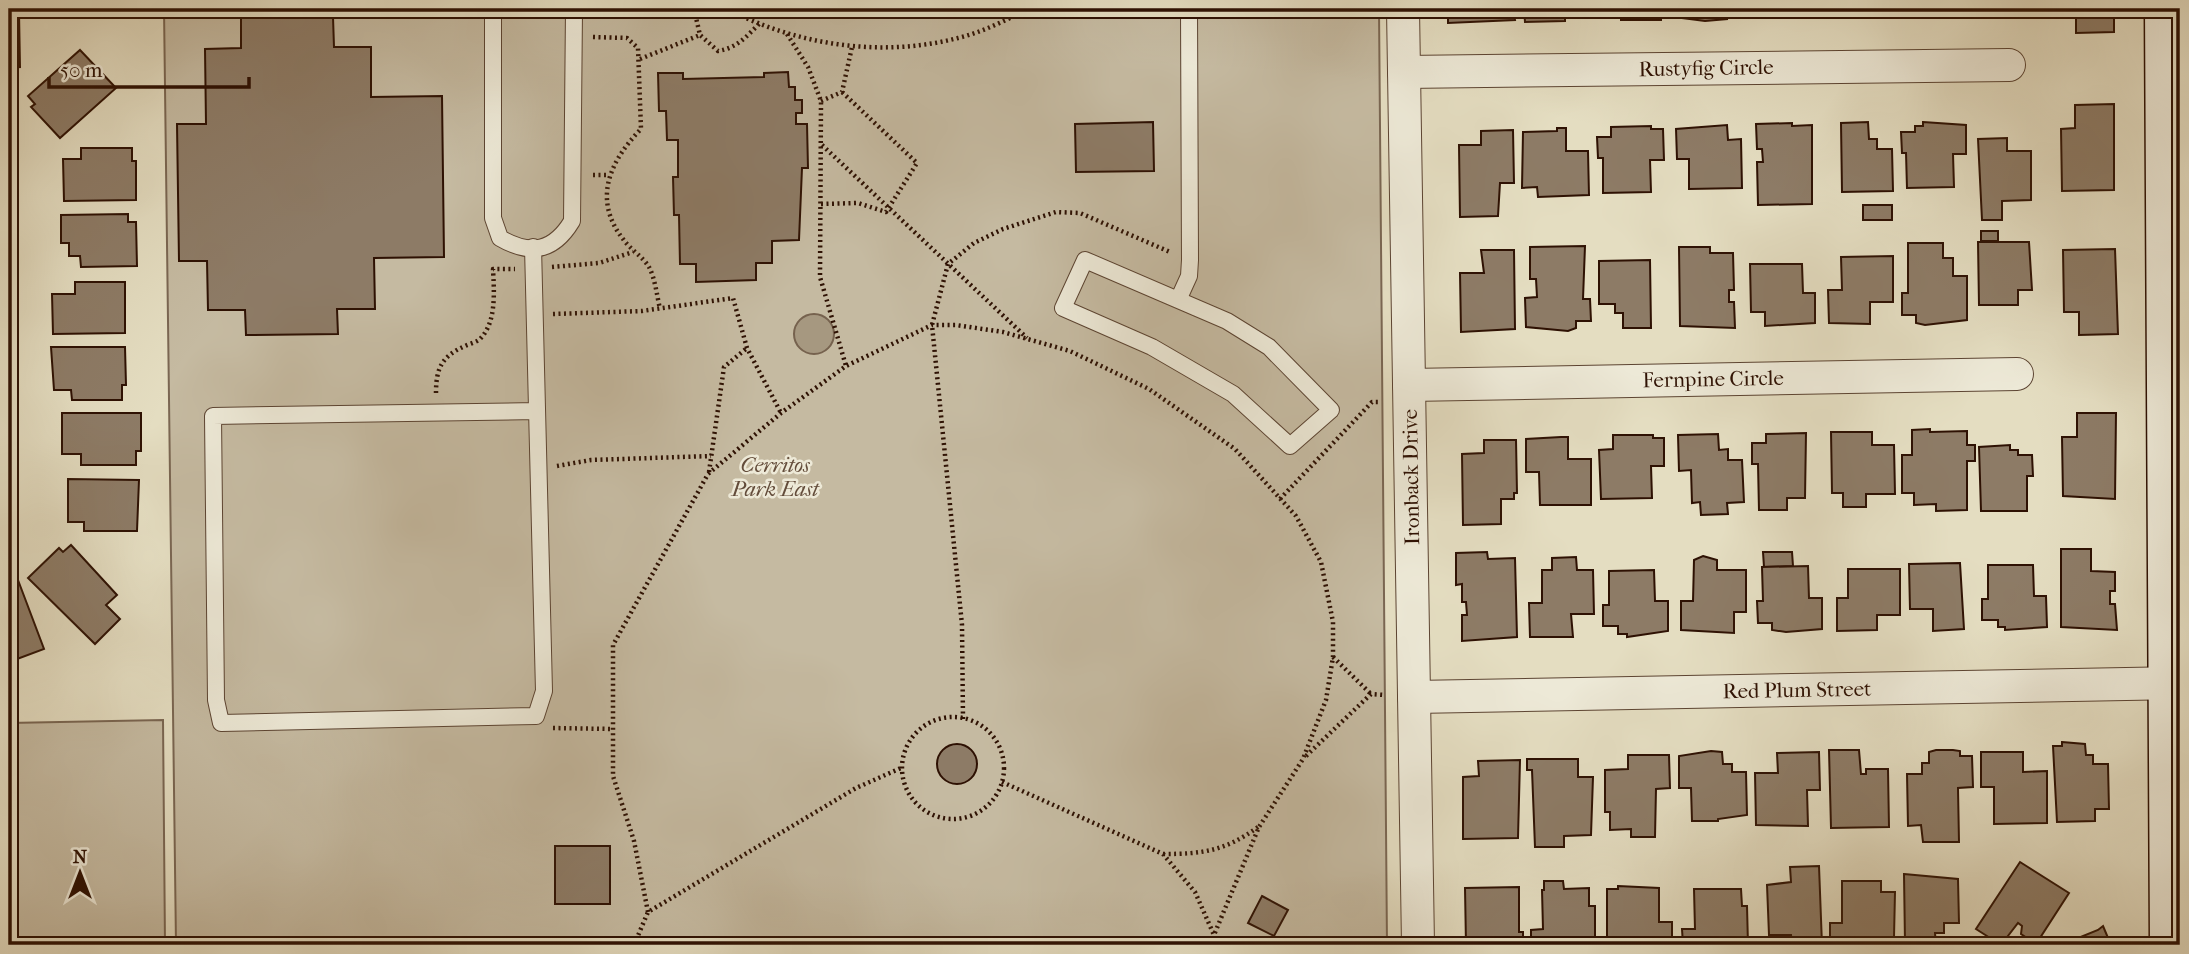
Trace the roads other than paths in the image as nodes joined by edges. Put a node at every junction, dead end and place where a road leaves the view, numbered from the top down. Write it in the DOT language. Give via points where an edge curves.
graph roads {
  1 [pos="493,9"];
  2 [pos="574,9"];
  3 [pos="1189,9"];
  4 [pos="1403,9"];
  5 [pos="2164,9"];
  6 [pos="2009,65"];
  7 [pos="1404,72"];
  8 [pos="533,247"];
  9 [pos="1179,298"];
  10 [pos="2017,374"];
  11 [pos="1409,385"];
  12 [pos="537,411"];
  13 [pos="2173,498"];
  14 [pos="2174,683"];
  15 [pos="1414,697"];
  16 [pos="1418,945"];
  17 [pos="2169,945"];
  1 -- 8 [label="lane" via="493,218 500,238 516,247"];
  2 -- 8 [label="lane" via="572,221 561,239"];
  3 -- 9 [label="lane" via="1190,260"];
  4 -- 7 [label="street, Ironback Drive"];
  5 -- 13 [label="main road"];
  6 -- 7 [label="street, Rustyfig Circle"];
  7 -- 11 [label="street, Ironback Drive"];
  8 -- 12 [label="lane"];
  9 -- 9 [label="lane" via="1085,260 1063,308 1152,347 1233,394 1290,446 1331,410 1269,347"];
  10 -- 11 [label="street, Fernpine Circle"];
  11 -- 15 [label="street, Ironback Drive"];
  12 -- 12 [label="lane" via="213,416 220,723 536,716 544,691"];
  13 -- 14 [label="main road"];
  14 -- 15 [label="street, Red Plum Street"];
  14 -- 17 [label="main road"];
  15 -- 16 [label="street, Ironback Drive"];
}
